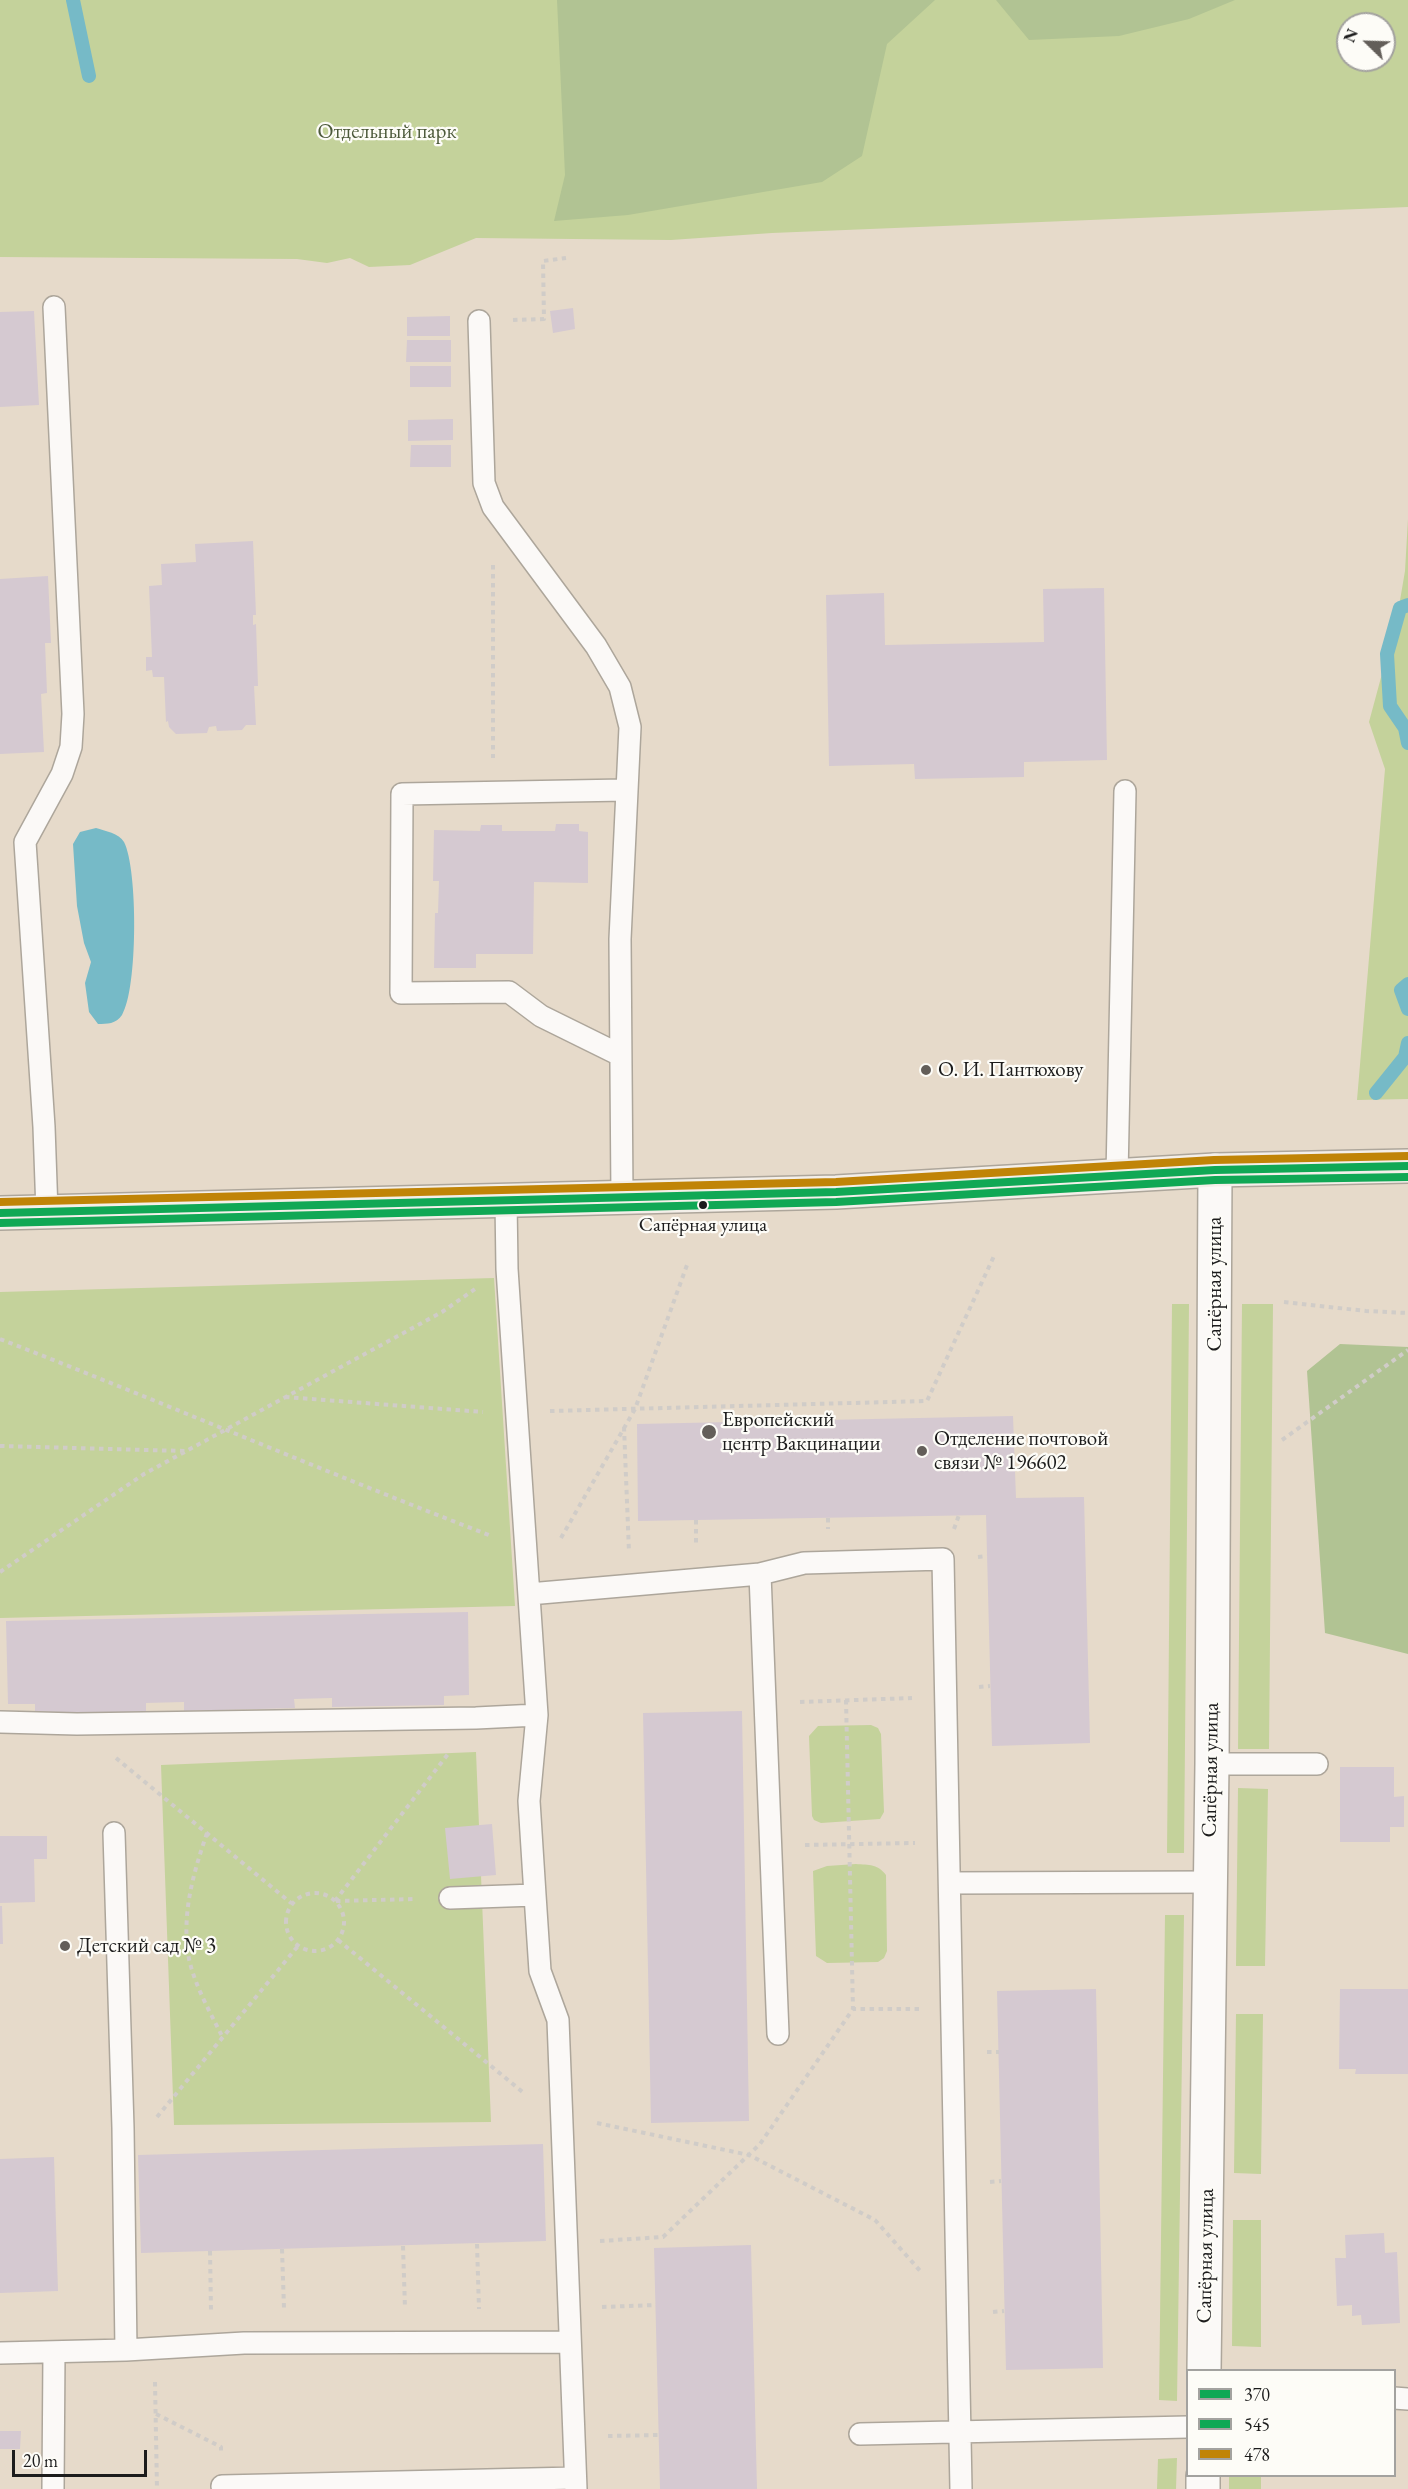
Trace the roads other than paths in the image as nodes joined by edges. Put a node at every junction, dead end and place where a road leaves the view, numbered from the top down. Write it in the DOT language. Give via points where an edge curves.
graph roads {
  1 [pos="54,307"];
  2 [pos="479,321"];
  3 [pos="625,790"];
  4 [pos="1125,791"];
  5 [pos="620,1055"];
  6 [pos="1408,1166"];
  7 [pos="1215,1170"];
  8 [pos="1117,1175"];
  9 [pos="622,1197"];
  10 [pos="506,1201"];
  11 [pos="47,1212"];
  12 [pos="0,1213"];
  13 [pos="760,1574"];
  14 [pos="530,1594"];
  15 [pos="537,1715"];
  16 [pos="0,1722"];
  17 [pos="1212,1764"];
  18 [pos="1317,1764"];
  19 [pos="114,1833"];
  20 [pos="950,1882"];
  21 [pos="1210,1882"];
  22 [pos="535,1895"];
  23 [pos="450,1898"];
  24 [pos="778,2034"];
  25 [pos="570,2342"];
  26 [pos="126,2350"];
  27 [pos="54,2352"];
  28 [pos="0,2353"];
  29 [pos="1204,2369"];
  30 [pos="1186,2427"];
  31 [pos="960,2432"];
  32 [pos="860,2434"];
  33 [pos="575,2483"];
  34 [pos="222,2486"];
  35 [pos="53,2489"];
  36 [pos="961,2489"];
  1 -- 11 [label="lane" via="73,714 71,747 62,774 25,842"];
  2 -- 3 [label="lane" via="484,483 493,507 596,646 620,687 630,727"];
  3 -- 5 [label="lane"];
  3 -- 5 [label="lane" via="402,794 401,993 508,992 541,1016"];
  4 -- 8 [label="lane"];
  5 -- 9 [label="lane"];
  6 -- 7 [label="main road"];
  7 -- 8 [label="main road"];
  7 -- 17 [label="street, Сапёрная улица"];
  8 -- 9 [label="main road" via="836,1192"];
  9 -- 10 [label="main road"];
  10 -- 11 [label="main road"];
  10 -- 14 [label="lane" via="507,1269"];
  11 -- 12 [label="main road"];
  13 -- 14 [label="lane"];
  13 -- 20 [label="lane" via="804,1563 943,1559"];
  13 -- 24 [label="lane"];
  14 -- 15 [label="lane"];
  15 -- 16 [label="lane" via="77,1724"];
  15 -- 22 [label="lane" via="529,1801"];
  17 -- 18 [label="lane"];
  17 -- 21 [label="street, Сапёрная улица"];
  19 -- 26 [label="lane"];
  20 -- 21 [label="lane"];
  20 -- 31 [label="lane"];
  21 -- 29 [label="street, Сапёрная улица"];
  22 -- 23 [label="lane"];
  22 -- 25 [label="lane" via="540,1971 558,2020"];
  25 -- 26 [label="lane" via="285,2343"];
  25 -- 33 [label="lane"];
  26 -- 27 [label="lane"];
  27 -- 28 [label="lane"];
  27 -- 35 [label="lane"];
  30 -- 31 [label="lane"];
  31 -- 32 [label="lane"];
  31 -- 36 [label="lane"];
  33 -- 34 [label="lane"];
}
